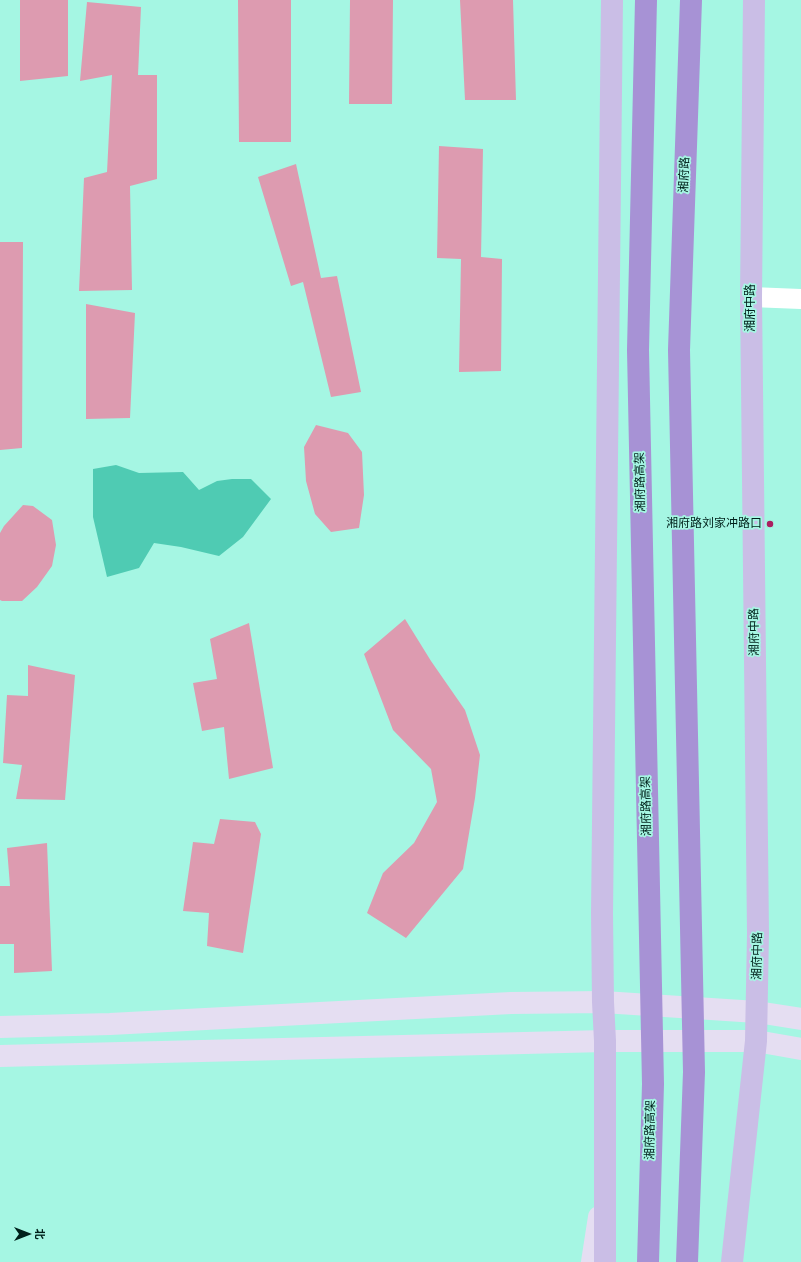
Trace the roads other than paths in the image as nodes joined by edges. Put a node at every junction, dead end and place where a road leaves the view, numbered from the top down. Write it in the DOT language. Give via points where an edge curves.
graph roads {
  1 [pos="612,0"];
  2 [pos="646,0"];
  3 [pos="691,0"];
  4 [pos="754,0"];
  5 [pos="751,297"];
  6 [pos="801,299"];
  7 [pos="603,1002"];
  8 [pos="756,1012"];
  9 [pos="801,1019"];
  10 [pos="0,1027"];
  11 [pos="605,1041"];
  12 [pos="756,1041"];
  13 [pos="801,1049"];
  14 [pos="0,1056"];
  15 [pos="605,1178"];
  16 [pos="592,1262"];
  17 [pos="605,1262"];
  18 [pos="648,1262"];
  19 [pos="686,1262"];
  20 [pos="732,1262"];
  1 -- 7 [label="main road"];
  2 -- 18 [label="highway, 湘府路高架" via="638,350 652,1084"];
  3 -- 19 [label="highway, 湘府路" via="680,350 694,1072"];
  4 -- 5 [label="main road, 湘府中路"];
  5 -- 6 [label="street"];
  5 -- 8 [label="main road, 湘府中路" via="758,933"];
  7 -- 8 [label="street"];
  7 -- 10 [label="street" via="511,1003 110,1024"];
  7 -- 11 [label="main road"];
  8 -- 9 [label="street"];
  8 -- 12 [label="main road, 湘府中路"];
  11 -- 12 [label="street"];
  11 -- 14 [label="street"];
  11 -- 15 [label="main road"];
  12 -- 13 [label="street"];
  12 -- 20 [label="main road, 湘府中路"];
  15 -- 16 [label="street"];
  15 -- 17 [label="main road"];
}
